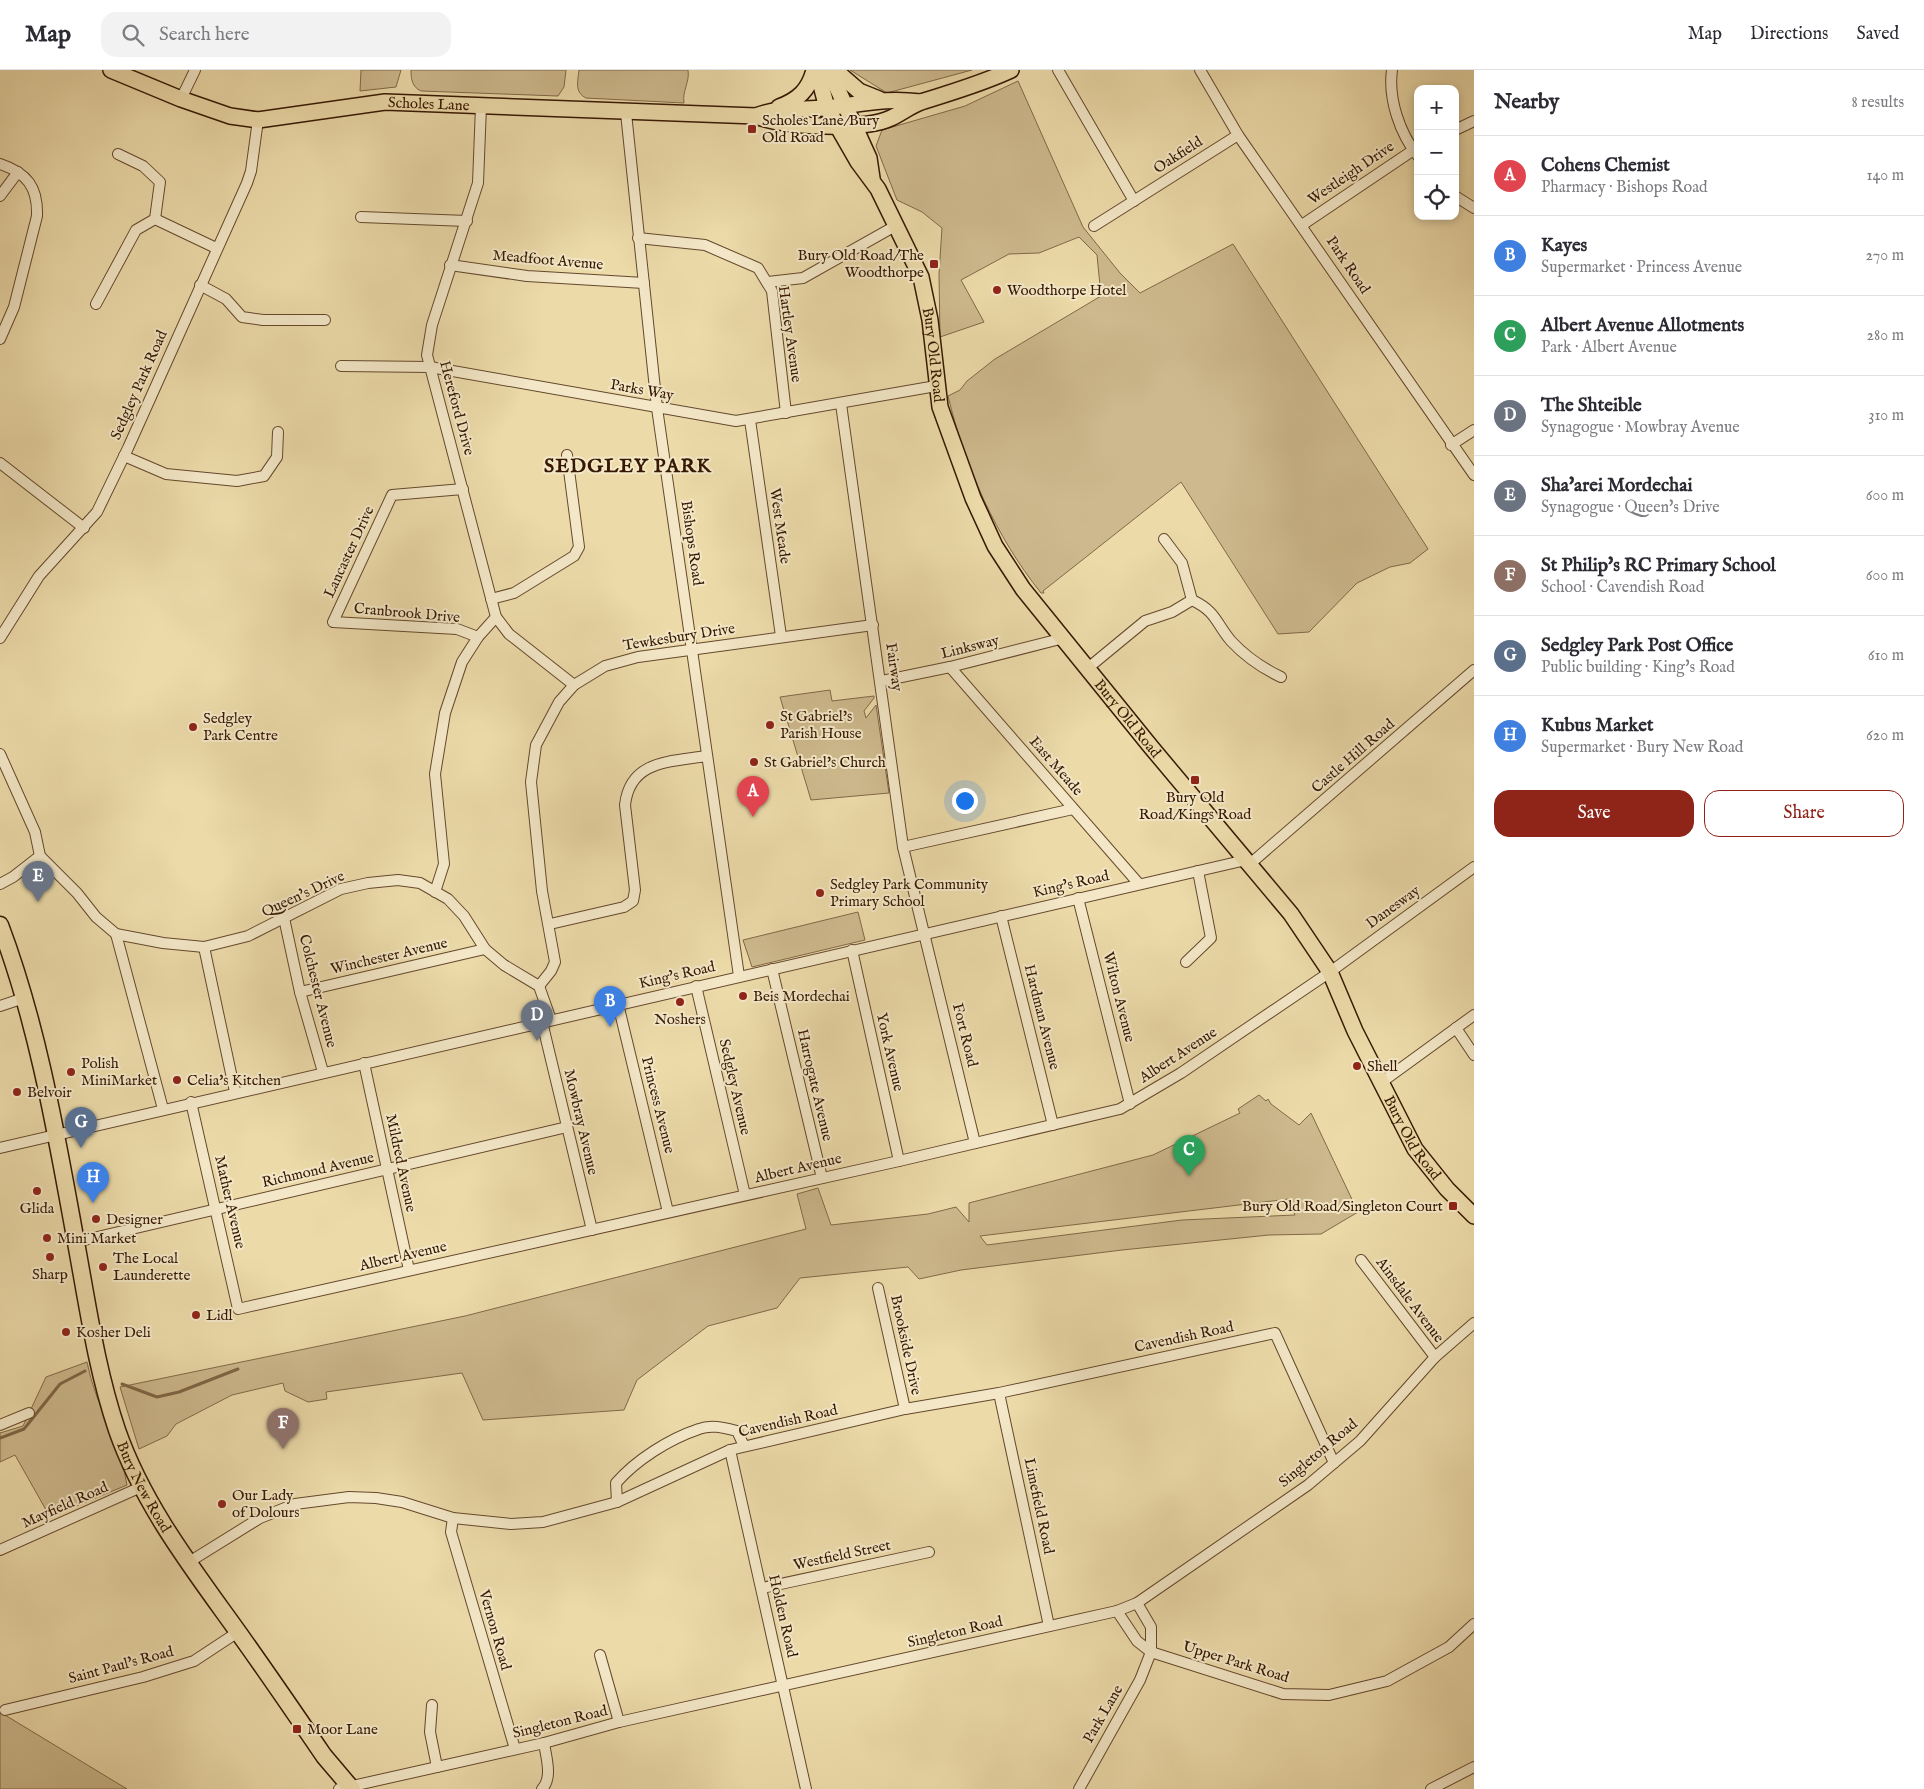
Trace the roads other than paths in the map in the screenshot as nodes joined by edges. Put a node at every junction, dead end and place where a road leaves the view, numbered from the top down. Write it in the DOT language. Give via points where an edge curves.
graph roads {
  1 [pos="111,70"];
  2 [pos="195,70"];
  3 [pos="816,70"];
  4 [pos="829,70"];
  5 [pos="835,70"];
  6 [pos="1010,70"];
  7 [pos="1058,70"];
  8 [pos="1200,70"];
  9 [pos="1392,70"];
  10 [pos="181,99"];
  11 [pos="881,100"];
  12 [pos="921,102"];
  13 [pos="481,106"];
  14 [pos="827,108"];
  15 [pos="773,110"];
  16 [pos="626,113"];
  17 [pos="849,115"];
  18 [pos="756,116"];
  19 [pos="258,120"];
  20 [pos="1474,121"];
  21 [pos="836,125"];
  22 [pos="1459,128"];
  23 [pos="1238,134"];
  24 [pos="1414,147"];
  25 [pos="1414,152"];
  26 [pos="118,154"];
  27 [pos="0,164"];
  28 [pos="18,172"];
  29 [pos="872,178"];
  30 [pos="0,196"];
  31 [pos="1459,199"];
  32 [pos="1134,201"];
  33 [pos="1474,208"];
  34 [pos="361,217"];
  35 [pos="156,218"];
  36 [pos="467,221"];
  37 [pos="897,225"];
  38 [pos="1302,225"];
  39 [pos="1094,226"];
  40 [pos="638,238"];
  41 [pos="216,248"];
  42 [pos="450,265"];
  43 [pos="768,282"];
  44 [pos="644,283"];
  45 [pos="200,285"];
  46 [pos="96,304"];
  47 [pos="325,320"];
  48 [pos="0,338"];
  49 [pos="341,366"];
  50 [pos="430,367"];
  51 [pos="936,386"];
  52 [pos="841,404"];
  53 [pos="657,408"];
  54 [pos="786,413"];
  55 [pos="750,420"];
  56 [pos="1474,430"];
  57 [pos="278,432"];
  58 [pos="1452,445"];
  59 [pos="567,454"];
  60 [pos="124,456"];
  61 [pos="0,463"];
  62 [pos="1474,475"];
  63 [pos="464,489"];
  64 [pos="84,528"];
  65 [pos="1164,539"];
  66 [pos="492,599"];
  67 [pos="1192,600"];
  68 [pos="496,617"];
  69 [pos="333,622"];
  70 [pos="873,625"];
  71 [pos="780,636"];
  72 [pos="478,637"];
  73 [pos="0,638"];
  74 [pos="1064,638"];
  75 [pos="693,649"];
  76 [pos="950,667"];
  77 [pos="1088,668"];
  78 [pos="1474,670"];
  79 [pos="1281,677"];
  80 [pos="882,681"];
  81 [pos="574,685"];
  82 [pos="0,754"];
  83 [pos="706,756"];
  84 [pos="1073,809"];
  85 [pos="903,846"];
  86 [pos="40,856"];
  87 [pos="1248,862"];
  88 [pos="1474,867"];
  89 [pos="1198,871"];
  90 [pos="0,884"];
  91 [pos="1139,884"];
  92 [pos="435,892"];
  93 [pos="1078,898"];
  94 [pos="1001,916"];
  95 [pos="284,918"];
  96 [pos="550,924"];
  97 [pos="0,925"];
  98 [pos="116,934"];
  99 [pos="925,934"];
  100 [pos="204,947"];
  101 [pos="485,949"];
  102 [pos="852,950"];
  103 [pos="1186,962"];
  104 [pos="772,969"];
  105 [pos="1330,972"];
  106 [pos="739,976"];
  107 [pos="539,986"];
  108 [pos="696,986"];
  109 [pos="300,992"];
  110 [pos="24,998"];
  111 [pos="618,1004"];
  112 [pos="0,1006"];
  113 [pos="1474,1015"];
  114 [pos="546,1021"];
  115 [pos="1456,1028"];
  116 [pos="1474,1055"];
  117 [pos="364,1063"];
  118 [pos="323,1072"];
  119 [pos="1382,1082"];
  120 [pos="235,1092"];
  121 [pos="191,1102"];
  122 [pos="1130,1104"];
  123 [pos="163,1109"];
  124 [pos="1053,1125"];
  125 [pos="567,1126"];
  126 [pos="56,1134"];
  127 [pos="975,1143"];
  128 [pos="0,1148"];
  129 [pos="899,1161"];
  130 [pos="387,1169"];
  131 [pos="822,1178"];
  132 [pos="745,1195"];
  133 [pos="216,1210"];
  134 [pos="668,1212"];
  135 [pos="1474,1216"];
  136 [pos="592,1230"];
  137 [pos="76,1242"];
  138 [pos="1361,1260"];
  139 [pos="409,1270"];
  140 [pos="878,1288"];
  141 [pos="238,1309"];
  142 [pos="1474,1322"];
  143 [pos="1435,1357"];
  144 [pos="999,1393"];
  145 [pos="905,1409"];
  146 [pos="29,1412"];
  147 [pos="0,1425"];
  148 [pos="744,1446"];
  149 [pos="730,1450"];
  150 [pos="1334,1463"];
  151 [pos="141,1487"];
  152 [pos="617,1502"];
  153 [pos="453,1518"];
  154 [pos="0,1550"];
  155 [pos="929,1552"];
  156 [pos="189,1562"];
  157 [pos="762,1588"];
  158 [pos="1137,1603"];
  159 [pos="1117,1611"];
  160 [pos="1474,1624"];
  161 [pos="1049,1626"];
  162 [pos="238,1632"];
  163 [pos="1151,1652"];
  164 [pos="600,1654"];
  165 [pos="784,1687"];
  166 [pos="432,1705"];
  167 [pos="5,1710"];
  168 [pos="619,1722"];
  169 [pos="544,1743"];
  170 [pos="515,1750"];
  171 [pos="437,1767"];
  172 [pos="1474,1767"];
  173 [pos="347,1789"];
  174 [pos="542,1789"];
  175 [pos="806,1789"];
  176 [pos="1079,1789"];
  177 [pos="1431,1789"];
  1 -- 10 [label="main road, Scholes Lane"];
  2 -- 10 [label="street"];
  3 -- 14 [label="main road, Bury Old Road"];
  3 -- 15 [label="main road" via="803,94"];
  4 -- 17 [label="main road, Bury Old Road"];
  5 -- 11 [label="main road" via="859,91"];
  6 -- 12 [label="main road" via="972,87"];
  7 -- 32 [label="street"];
  8 -- 23 [label="street, Park Road"];
  9 -- 24 [label="street" via="1397,117"];
  10 -- 19 [label="main road, Scholes Lane" via="230,116"];
  11 -- 12 [label="main road"];
  11 -- 17 [label="main road"];
  12 -- 17 [label="main road" via="905,109"];
  13 -- 16 [label="main road, Scholes Lane"];
  13 -- 19 [label="main road, Scholes Lane" via="385,102"];
  13 -- 36 [label="street, Hereford Drive" via="478,183"];
  14 -- 15 [label="main road, Scholes Lane"];
  14 -- 17 [label="main road, Scholes Lane"];
  14 -- 21 [label="main road, Bury Old Road"];
  15 -- 18 [label="main road, Scholes Lane"];
  16 -- 18 [label="main road, Scholes Lane"];
  16 -- 40 [label="street, Bishops Road"];
  17 -- 21 [label="main road, Scholes Lane"];
  17 -- 29 [label="main road, Bury Old Road" via="869,158"];
  18 -- 21 [label="main road, Scholes Lane" via="773,123"];
  19 -- 41 [label="street, Sedgley Park Road" via="251,171"];
  20 -- 22 [label="street"];
  21 -- 29 [label="main road, Bury Old Road" via="858,162"];
  23 -- 32 [label="street, Oakfield"];
  23 -- 38 [label="street, Park Road"];
  25 -- 38 [label="street, Westleigh Drive"];
  26 -- 35 [label="street" via="143,166 160,182"];
  27 -- 28 [label="street"];
  28 -- 30 [label="street"];
  28 -- 48 [label="street" via="35,191 37,216 14,307"];
  29 -- 37 [label="main road, Bury Old Road"];
  31 -- 33 [label="street"];
  32 -- 39 [label="street, Oakfield"];
  34 -- 36 [label="street"];
  35 -- 41 [label="street"];
  35 -- 46 [label="street" via="136,230"];
  36 -- 42 [label="street, Hereford Drive"];
  37 -- 43 [label="street" via="803,278"];
  37 -- 51 [label="main road, Bury Old Road" via="914,260 926,296"];
  38 -- 58 [label="street, Park Road"];
  40 -- 43 [label="street, Hartley Avenue" via="704,245 758,268"];
  40 -- 44 [label="street, Bishops Road"];
  41 -- 45 [label="street, Sedgley Park Road"];
  42 -- 44 [label="street, Meadfoot Avenue" via="527,276"];
  42 -- 50 [label="street, Hereford Drive" via="428,341"];
  43 -- 54 [label="street, Hartley Avenue" via="772,291"];
  44 -- 53 [label="street, Bishops Road"];
  45 -- 47 [label="street" via="226,299 242,317"];
  45 -- 60 [label="street, Sedgley Park Road"];
  49 -- 50 [label="street, Parks Way"];
  50 -- 53 [label="street, Parks Way"];
  50 -- 63 [label="street, Hereford Drive"];
  51 -- 52 [label="street, Parks Way"];
  51 -- 74 [label="main road, Bury Old Road" via="948,431 995,546 1023,589"];
  52 -- 54 [label="street, Parks Way"];
  52 -- 70 [label="street, Fairway"];
  53 -- 55 [label="street, Parks Way" via="720,420"];
  53 -- 75 [label="street, Bishops Road"];
  54 -- 55 [label="street, Parks Way"];
  55 -- 71 [label="street, West Meade"];
  56 -- 58 [label="street"];
  57 -- 60 [label="street" via="277,458 264,476 237,481 166,474"];
  58 -- 62 [label="street, Park Road"];
  59 -- 66 [label="street" via="579,547 574,556 514,593"];
  60 -- 64 [label="street, Sedgley Park Road" via="97,512"];
  61 -- 64 [label="street"];
  63 -- 66 [label="street, Hereford Drive"];
  63 -- 69 [label="street, Lancaster Drive" via="392,495"];
  64 -- 73 [label="street, Sedgley Park Road" via="39,576"];
  65 -- 67 [label="street" via="1182,563"];
  66 -- 68 [label="street, Hereford Drive"];
  67 -- 77 [label="street" via="1172,612 1145,621"];
  67 -- 79 [label="street" via="1207,607 1242,651 1263,669"];
  68 -- 72 [label="street"];
  68 -- 81 [label="street, Hereford Drive" via="509,634"];
  69 -- 72 [label="street, Cranbrook Drive" via="457,629"];
  70 -- 71 [label="street, Tewkesbury Drive"];
  70 -- 80 [label="street, Fairway"];
  71 -- 75 [label="street, Tewkesbury Drive"];
  72 -- 92 [label="street" via="462,662 445,713 435,774 444,864"];
  74 -- 76 [label="street, Linksway"];
  74 -- 77 [label="main road, Bury Old Road"];
  75 -- 81 [label="street, Tewkesbury Drive" via="638,656 605,666"];
  75 -- 83 [label="street, Bishops Road"];
  76 -- 80 [label="street, Linksway"];
  76 -- 84 [label="street, East Meade"];
  77 -- 87 [label="main road, Bury Old Road"];
  78 -- 87 [label="street, Castle Hill Road"];
  80 -- 85 [label="street, Fairway"];
  81 -- 96 [label="street, Tewkesbury Drive" via="559,702 536,745 531,782 542,891"];
  82 -- 86 [label="street" via="35,832"];
  83 -- 96 [label="street" via="653,765 635,776 624,805 633,901 624,907"];
  83 -- 106 [label="street, Bishops Road"];
  84 -- 85 [label="street"];
  84 -- 91 [label="street, East Meade"];
  85 -- 99 [label="street, Fairway"];
  86 -- 90 [label="street"];
  86 -- 98 [label="street, Queen's Drive"];
  87 -- 89 [label="street, King's Road"];
  87 -- 105 [label="main road, Bury Old Road" via="1291,914"];
  88 -- 105 [label="street, Danesway"];
  89 -- 91 [label="street, King's Road"];
  89 -- 103 [label="street" via="1212,938"];
  91 -- 93 [label="street, King's Road"];
  92 -- 95 [label="street, Queen's Drive" via="420,884 398,880 368,883 341,889"];
  92 -- 101 [label="street, Queen's Drive" via="448,899 464,916"];
  93 -- 94 [label="street, King's Road"];
  93 -- 122 [label="street, Wilton Avenue"];
  94 -- 99 [label="street, King's Road"];
  94 -- 124 [label="street, Hardman Avenue"];
  95 -- 100 [label="street, Queen's Drive" via="248,936"];
  95 -- 109 [label="street, Colchester Avenue"];
  96 -- 107 [label="street, Tewkesbury Drive" via="555,962"];
  97 -- 110 [label="highway"];
  98 -- 100 [label="street, Queen's Drive"];
  98 -- 123 [label="street"];
  99 -- 102 [label="street, King's Road"];
  99 -- 127 [label="street, Fort Road"];
  100 -- 120 [label="street"];
  101 -- 107 [label="street, Queen's Drive"];
  101 -- 109 [label="street, Winchester Avenue"];
  102 -- 104 [label="street, King's Road"];
  102 -- 129 [label="street, York Avenue"];
  104 -- 106 [label="street, King's Road"];
  104 -- 131 [label="street, Harrogate Avenue"];
  105 -- 119 [label="main road, Bury Old Road" via="1355,1031"];
  105 -- 122 [label="street, Albert Avenue"];
  106 -- 108 [label="street, King's Road"];
  107 -- 114 [label="street"];
  108 -- 111 [label="street, King's Road"];
  108 -- 132 [label="street, Sedgley Avenue"];
  109 -- 118 [label="street, Colchester Avenue"];
  110 -- 112 [label="street"];
  110 -- 126 [label="highway, Bury New Road"];
  111 -- 114 [label="street, King's Road"];
  111 -- 134 [label="street, Princess Avenue"];
  113 -- 115 [label="street"];
  114 -- 117 [label="street, King's Road"];
  114 -- 125 [label="street, Mowbray Avenue"];
  115 -- 116 [label="street"];
  115 -- 119 [label="street"];
  117 -- 118 [label="street, King's Road"];
  117 -- 130 [label="street, Mildred Avenue"];
  118 -- 120 [label="street, King's Road"];
  119 -- 135 [label="main road, Bury Old Road" via="1415,1149"];
  120 -- 121 [label="street, King's Road"];
  121 -- 123 [label="street, King's Road"];
  121 -- 133 [label="street, Mather Avenue"];
  122 -- 124 [label="street, Albert Avenue"];
  123 -- 126 [label="street, King's Road"];
  124 -- 127 [label="street, Albert Avenue"];
  125 -- 130 [label="street, Richmond Avenue"];
  125 -- 136 [label="street, Mowbray Avenue"];
  126 -- 128 [label="street, King's Road"];
  126 -- 137 [label="highway, Bury New Road"];
  127 -- 129 [label="street, Albert Avenue"];
  129 -- 131 [label="street, Albert Avenue"];
  130 -- 133 [label="street, Richmond Avenue"];
  130 -- 139 [label="street, Mildred Avenue"];
  131 -- 132 [label="street, Albert Avenue"];
  132 -- 134 [label="street, Albert Avenue"];
  133 -- 137 [label="street, Richmond Avenue"];
  133 -- 141 [label="street, Mather Avenue"];
  134 -- 136 [label="street, Albert Avenue"];
  136 -- 139 [label="street, Albert Avenue"];
  137 -- 151 [label="highway, Bury New Road" via="108,1399"];
  138 -- 143 [label="street, Ainsdale Avenue"];
  139 -- 141 [label="street, Albert Avenue"];
  140 -- 145 [label="street, Brookside Drive"];
  142 -- 143 [label="street, Singleton Road"];
  143 -- 150 [label="street, Singleton Road" via="1360,1441"];
  144 -- 145 [label="street, Cavendish Road"];
  144 -- 150 [label="street, Cavendish Road" via="1275,1333"];
  144 -- 161 [label="street, Limefield Road"];
  145 -- 148 [label="street, Cavendish Road"];
  146 -- 147 [label="street"];
  148 -- 149 [label="street, Cavendish Road"];
  148 -- 152 [label="street" via="737,1431 722,1427 700,1428 630,1467 616,1483"];
  149 -- 152 [label="street, Cavendish Road"];
  149 -- 157 [label="street, Holden Road"];
  150 -- 158 [label="street, Singleton Road" via="1308,1485"];
  151 -- 154 [label="street, Mayfield Road"];
  151 -- 156 [label="highway, Bury New Road"];
  152 -- 153 [label="street, Cavendish Road" via="543,1522 511,1524"];
  153 -- 156 [label="street, Cavendish Road" via="402,1502 376,1498 349,1497 295,1504 260,1518"];
  153 -- 170 [label="street, Vernon Road" via="450,1532"];
  155 -- 157 [label="street, Westfield Street"];
  156 -- 162 [label="highway, Bury New Road"];
  157 -- 165 [label="street, Holden Road"];
  158 -- 159 [label="street, Singleton Road"];
  158 -- 163 [label="street" via="1151,1627"];
  159 -- 161 [label="street, Singleton Road"];
  159 -- 163 [label="street, Upper Park Road" via="1137,1641"];
  160 -- 163 [label="street, Upper Park Road" via="1449,1647 1387,1681 1329,1695 1283,1694"];
  161 -- 165 [label="street, Singleton Road"];
  162 -- 167 [label="street, Saint Paul's Road" via="194,1661"];
  162 -- 173 [label="highway, Bury New Road"];
  163 -- 176 [label="street, Park Lane" via="1140,1680"];
  164 -- 168 [label="street"];
  165 -- 168 [label="street, Singleton Road"];
  165 -- 175 [label="street, Holden Road"];
  166 -- 171 [label="street" via="430,1732"];
  168 -- 169 [label="street, Singleton Road"];
  169 -- 170 [label="street, Singleton Road"];
  169 -- 174 [label="street" via="548,1773 547,1784"];
  170 -- 171 [label="street, Singleton Road"];
  171 -- 173 [label="street, Singleton Road"];
  172 -- 177 [label="street"];
}
